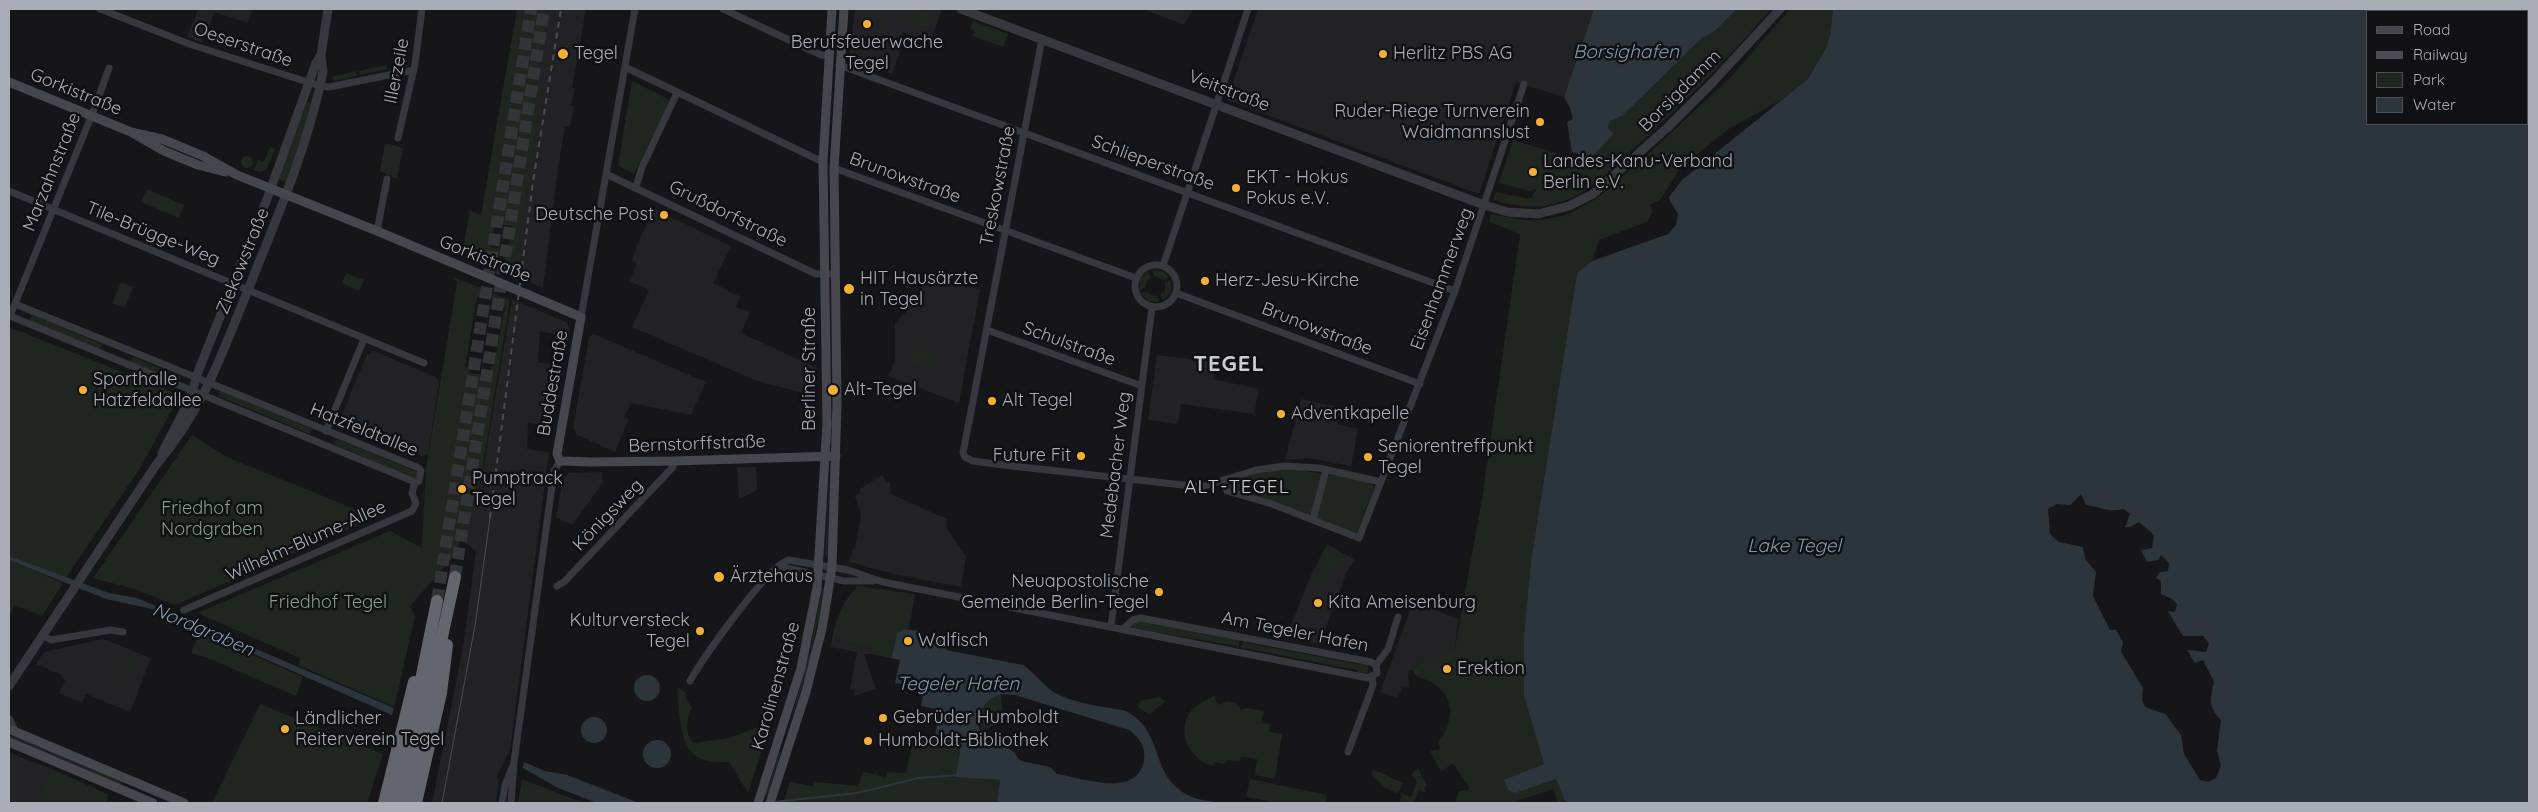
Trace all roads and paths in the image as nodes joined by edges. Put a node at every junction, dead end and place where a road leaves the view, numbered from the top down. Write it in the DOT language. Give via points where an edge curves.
graph roads {
  1 [pos="100,9"];
  2 [pos="328,9"];
  3 [pos="422,9"];
  4 [pos="635,9"];
  5 [pos="723,9"];
  6 [pos="832,9"];
  7 [pos="844,9"];
  8 [pos="961,9"];
  9 [pos="1248,9"];
  10 [pos="1780,9"];
  11 [pos="1042,39"];
  12 [pos="321,55"];
  13 [pos="829,56"];
  14 [pos="839,65"];
  15 [pos="626,67"];
  16 [pos="109,68"];
  17 [pos="414,70"];
  18 [pos="9,82"];
  19 [pos="310,83"];
  20 [pos="1524,84"];
  21 [pos="320,86"];
  22 [pos="677,93"];
  23 [pos="1216,104"];
  24 [pos="91,116"];
  25 [pos="1024,132"];
  26 [pos="398,138"];
  27 [pos="823,162"];
  28 [pos="834,168"];
  29 [pos="608,175"];
  30 [pos="386,179"];
  31 [pos="636,187"];
  32 [pos="270,189"];
  33 [pos="9,191"];
  34 [pos="1187,192"];
  35 [pos="287,196"];
  36 [pos="1484,205"];
  37 [pos="53,209"];
  38 [pos="377,231"];
  39 [pos="1005,231"];
  40 [pos="1163,266"];
  41 [pos="836,273"];
  42 [pos="824,274"];
  43 [pos="1136,278"];
  44 [pos="234,284"];
  45 [pos="248,290"];
  46 [pos="1456,291"];
  47 [pos="1176,293"];
  48 [pos="15,304"];
  49 [pos="1152,307"];
  50 [pos="10,316"];
  51 [pos="581,317"];
  52 [pos="987,330"];
  53 [pos="364,338"];
  54 [pos="424,362"];
  55 [pos="196,378"];
  56 [pos="210,384"];
  57 [pos="1420,384"];
  58 [pos="1142,386"];
  59 [pos="193,391"];
  60 [pos="204,395"];
  61 [pos="326,431"];
  62 [pos="826,456"];
  63 [pos="836,456"];
  64 [pos="560,460"];
  65 [pos="674,461"];
  66 [pos="156,465"];
  67 [pos="1326,470"];
  68 [pos="1129,479"];
  69 [pos="1222,480"];
  70 [pos="415,482"];
  71 [pos="1381,482"];
  72 [pos="1313,519"];
  73 [pos="819,564"];
  74 [pos="778,566"];
  75 [pos="832,567"];
  76 [pos="818,576"];
  77 [pos="455,577"];
  78 [pos="830,578"];
  79 [pos="876,581"];
  80 [pos="557,586"];
  81 [pos="443,602"];
  82 [pos="184,610"];
  83 [pos="434,618"];
  84 [pos="1398,618"];
  85 [pos="1111,626"];
  86 [pos="1123,629"];
  87 [pos="123,632"];
  88 [pos="42,635"];
  89 [pos="1376,665"];
  90 [pos="1372,677"];
  91 [pos="690,682"];
  92 [pos="9,686"];
  93 [pos="9,720"];
  94 [pos="11,730"];
  95 [pos="9,742"];
  96 [pos="1348,752"];
  97 [pos="514,762"];
  98 [pos="771,799"];
  99 [pos="759,800"];
  100 [pos="153,803"];
  101 [pos="184,803"];
  102 [pos="384,803"];
  103 [pos="396,803"];
  104 [pos="406,803"];
  105 [pos="416,803"];
  106 [pos="502,803"];
  107 [pos="511,803"];
  1 -- 19 [label="street, Oeserstraße" via="192,45"];
  2 -- 12 [label="street, Ziekowstraße"];
  3 -- 17 [label="street, Illerzeile"];
  4 -- 15 [label="street, Buddestraße"];
  5 -- 13 [label="street"];
  6 -- 13 [label="main road, Berliner Straße"];
  7 -- 14 [label="main road, Berliner Straße"];
  8 -- 11 [label="street, Veitstraße"];
  9 -- 23 [label="street"];
  10 -- 36 [label="street, Borsigdamm" via="1668,127 1593,194 1569,206 1538,214 1508,212"];
  11 -- 23 [label="street, Veitstraße"];
  11 -- 25 [label="street, Treskowstraße"];
  12 -- 19 [label="street, Ziekowstraße"];
  12 -- 21 [label="street, Ziekowstraße"];
  13 -- 27 [label="main road, Berliner Straße"];
  14 -- 25 [label="street, Schlieperstraße"];
  14 -- 28 [label="main road, Berliner Straße"];
  15 -- 22 [label="street, Brunowstraße"];
  15 -- 29 [label="street, Buddestraße"];
  16 -- 24 [label="street, Marzahnstraße"];
  17 -- 21 [label="street"];
  17 -- 26 [label="street, Illerzeile"];
  18 -- 24 [label="main road, Gorkistraße"];
  19 -- 21 [label="street, Oeserstraße"];
  19 -- 32 [label="street, Ziekowstraße"];
  20 -- 36 [label="street, Eisenhammerweg"];
  21 -- 35 [label="street, Ziekowstraße"];
  22 -- 27 [label="street, Brunowstraße"];
  22 -- 31 [label="street"];
  23 -- 34 [label="street"];
  23 -- 36 [label="street, Veitstraße"];
  24 -- 32 [label="main road, Gorkistraße" via="198,165 237,175"];
  24 -- 37 [label="street, Marzahnstraße"];
  25 -- 34 [label="street, Schlieperstraße"];
  25 -- 39 [label="street, Treskowstraße"];
  27 -- 28 [label="main road"];
  27 -- 42 [label="main road, Berliner Straße"];
  28 -- 39 [label="street, Brunowstraße"];
  28 -- 41 [label="main road, Berliner Straße"];
  29 -- 31 [label="street, Grußdorfstraße"];
  29 -- 51 [label="street, Buddestraße"];
  30 -- 38 [label="street"];
  31 -- 42 [label="street, Grußdorfstraße" via="816,274"];
  32 -- 35 [label="main road, Gorkistraße"];
  32 -- 44 [label="street, Ziekowstraße"];
  33 -- 37 [label="street, Tile-Brügge-Weg"];
  34 -- 40 [label="street"];
  34 -- 46 [label="street, Schlieperstraße"];
  35 -- 38 [label="main road, Gorkistraße"];
  35 -- 45 [label="street, Ziekowstraße"];
  36 -- 46 [label="street, Eisenhammerweg"];
  37 -- 44 [label="street, Tile-Brügge-Weg"];
  37 -- 48 [label="street, Marzahnstraße"];
  38 -- 51 [label="main road, Gorkistraße"];
  39 -- 43 [label="street, Brunowstraße"];
  39 -- 52 [label="street, Treskowstraße"];
  40 -- 43 [label="street" via="1149,266"];
  40 -- 47 [label="street" via="1175,277"];
  41 -- 42 [label="street, Grußdorfstraße"];
  41 -- 63 [label="main road, Berliner Straße"];
  42 -- 62 [label="main road, Berliner Straße"];
  43 -- 49 [label="street" via="1138,297"];
  44 -- 45 [label="street, Tile-Brügge-Weg"];
  44 -- 55 [label="street, Ziekowstraße"];
  45 -- 53 [label="street, Tile-Brügge-Weg"];
  45 -- 56 [label="street, Ziekowstraße"];
  46 -- 57 [label="street, Eisenhammerweg"];
  47 -- 49 [label="street" via="1166,304"];
  47 -- 57 [label="street, Brunowstraße"];
  48 -- 50 [label="street, Marzahnstraße"];
  48 -- 55 [label="street, Hatzfeldtallee"];
  49 -- 58 [label="street, Medebacher Weg"];
  50 -- 59 [label="street, Hatzfeldtallee"];
  51 -- 64 [label="main road, Buddestraße" via="557,454"];
  52 -- 58 [label="street, Schulstraße"];
  52 -- 68 [label="street, Treskowstraße" via="965,457 973,461"];
  53 -- 54 [label="street, Tile-Brügge-Weg"];
  53 -- 61 [label="street"];
  55 -- 56 [label="street, Hatzfeldtallee"];
  55 -- 59 [label="street, Ziekowstraße"];
  56 -- 60 [label="street, Ziekowstraße"];
  56 -- 61 [label="street, Hatzfeldtallee"];
  57 -- 71 [label="street, Eisenhammerweg"];
  58 -- 68 [label="street, Medebacher Weg"];
  59 -- 60 [label="street, Hatzfeldtallee"];
  59 -- 66 [label="street, Ziekowstraße"];
  60 -- 66 [label="street, Ziekowstraße" via="176,441"];
  60 -- 70 [label="street, Hatzfeldtallee"];
  61 -- 70 [label="street, Hatzfeldtallee" via="419,468 421,476"];
  62 -- 63 [label="main road, Bernstorffstraße"];
  62 -- 65 [label="main road, Bernstorffstraße"];
  62 -- 73 [label="main road, Berliner Straße"];
  63 -- 75 [label="main road, Berliner Straße"];
  64 -- 65 [label="main road, Bernstorffstraße"];
  64 -- 97 [label="street, Buddestraße" via="553,478"];
  65 -- 80 [label="street, Königsweg" via="674,467 650,493"];
  66 -- 88 [label="street, Ziekowstraße"];
  67 -- 69 [label="street" via="1284,466"];
  67 -- 71 [label="street"];
  67 -- 72 [label="street"];
  68 -- 69 [label="street" via="1201,487"];
  68 -- 85 [label="street, Medebacher Weg"];
  69 -- 72 [label="street" via="1227,492"];
  70 -- 82 [label="street, Wilhelm-Blume-Allee" via="412,493 416,502 412,511"];
  71 -- 72 [label="street" via="1359,538"];
  73 -- 74 [label="street, Am Tegeler Hafen" via="788,560"];
  73 -- 75 [label="street, Am Tegeler Hafen"];
  73 -- 76 [label="main road, Berliner Straße"];
  74 -- 76 [label="street, Am Tegeler Hafen"];
  74 -- 91 [label="street" via="725,629"];
  75 -- 78 [label="main road, Berliner Straße"];
  75 -- 79 [label="street, Am Tegeler Hafen"];
  76 -- 78 [label="street, Am Tegeler Hafen"];
  76 -- 99 [label="main road, Karolinenstraße" via="801,668"];
  77 -- 81 [label="highway"];
  78 -- 79 [label="street, Am Tegeler Hafen"];
  78 -- 98 [label="main road, Karolinenstraße" via="822,629 806,692"];
  79 -- 85 [label="street, Am Tegeler Hafen"];
  81 -- 83 [label="highway"];
  81 -- 104 [label="highway"];
  81 -- 105 [label="highway" via="444,676"];
  83 -- 102 [label="highway" via="419,661"];
  83 -- 103 [label="highway"];
  84 -- 89 [label="street" via="1388,649"];
  85 -- 86 [label="street, Am Tegeler Hafen"];
  86 -- 89 [label="street, Am Tegeler Hafen" via="1141,618"];
  86 -- 90 [label="street, Am Tegeler Hafen"];
  87 -- 88 [label="street" via="111,630 51,640"];
  88 -- 92 [label="street, Ziekowstraße"];
  89 -- 90 [label="street, Am Tegeler Hafen" via="1378,671"];
  90 -- 96 [label="street" via="1373,685"];
  93 -- 94 [label="street"];
  94 -- 101 [label="main road"];
  95 -- 100 [label="main road"];
  97 -- 106 [label="street, Buddestraße"];
  97 -- 107 [label="street, Buddestraße"];
}
